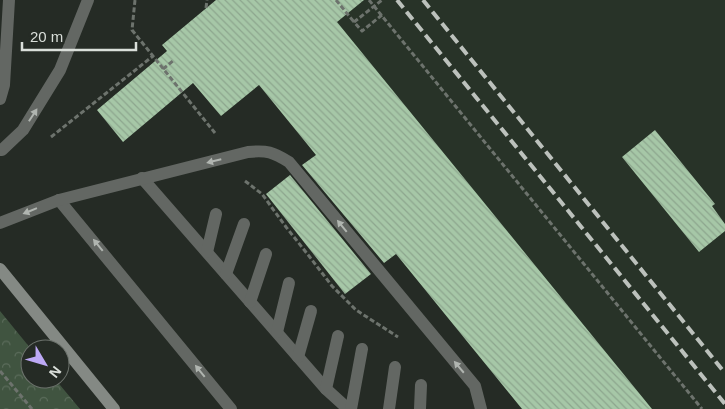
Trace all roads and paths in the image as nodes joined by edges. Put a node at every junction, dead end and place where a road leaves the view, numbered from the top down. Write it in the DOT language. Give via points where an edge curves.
graph roads {
  1 [pos="9,0"];
  2 [pos="88,0"];
  3 [pos="135,0"];
  4 [pos="207,0"];
  5 [pos="336,0"];
  6 [pos="369,0"];
  7 [pos="382,0"];
  8 [pos="206,8"];
  9 [pos="382,15"];
  10 [pos="354,22"];
  11 [pos="153,56"];
  12 [pos="174,60"];
  13 [pos="163,68"];
  14 [pos="0,99"];
  15 [pos="46,142"];
  16 [pos="0,150"];
  17 [pos="223,159"];
  18 [pos="142,178"];
  19 [pos="59,200"];
  20 [pos="216,214"];
  21 [pos="0,223"];
  22 [pos="244,224"];
  23 [pos="207,252"];
  24 [pos="266,254"];
  25 [pos="0,256"];
  26 [pos="1,270"];
  27 [pos="226,274"];
  28 [pos="289,283"];
  29 [pos="250,302"];
  30 [pos="311,311"];
  31 [pos="277,332"];
  32 [pos="338,336"];
  33 [pos="404,340"];
  34 [pos="362,350"];
  35 [pos="298,357"];
  36 [pos="394,367"];
  37 [pos="0,370"];
  38 [pos="421,385"];
  39 [pos="326,389"];
  40 [pos="32,409"];
  41 [pos="114,409"];
  42 [pos="231,409"];
  43 [pos="349,409"];
  44 [pos="389,409"];
  45 [pos="420,409"];
  46 [pos="481,409"];
  47 [pos="702,409"];
  1 -- 14 [label="lane" via="4,85"];
  16 -- 2 [label="lane, one-way" via="23,130 60,70"];
  3 -- 11 [label="path" via="132,30"];
  4 -- 8 [label="path"];
  5 -- 10 [label="path"];
  6 -- 9 [label="path"];
  7 -- 10 [label="path"];
  9 -- 10 [label="path" via="362,31"];
  9 -- 47 [label="path"];
  11 -- 13 [label="path"];
  11 -- 15 [label="path"];
  12 -- 13 [label="path"];
  13 -- 17 [label="path" via="214,132"];
  17 -- 18 [label="lane, one-way"];
  17 -- 33 [label="path" via="238,176 262,194 332,286 356,310"];
  46 -- 17 [label="lane, one-way" via="474,386 289,162 275,153 262,150"];
  18 -- 19 [label="lane"];
  18 -- 23 [label="lane"];
  19 -- 21 [label="lane, one-way"];
  42 -- 19 [label="lane, one-way"];
  20 -- 23 [label="lane"];
  22 -- 27 [label="lane"];
  23 -- 27 [label="lane"];
  24 -- 29 [label="lane"];
  25 -- 26 [label="street"];
  26 -- 41 [label="street"];
  27 -- 29 [label="lane"];
  28 -- 31 [label="lane"];
  29 -- 31 [label="lane"];
  30 -- 35 [label="lane"];
  31 -- 35 [label="lane"];
  32 -- 39 [label="lane"];
  34 -- 43 [label="lane"];
  35 -- 39 [label="lane"];
  36 -- 44 [label="lane"];
  37 -- 40 [label="path"];
  38 -- 45 [label="lane"];
  39 -- 43 [label="lane"];
}
